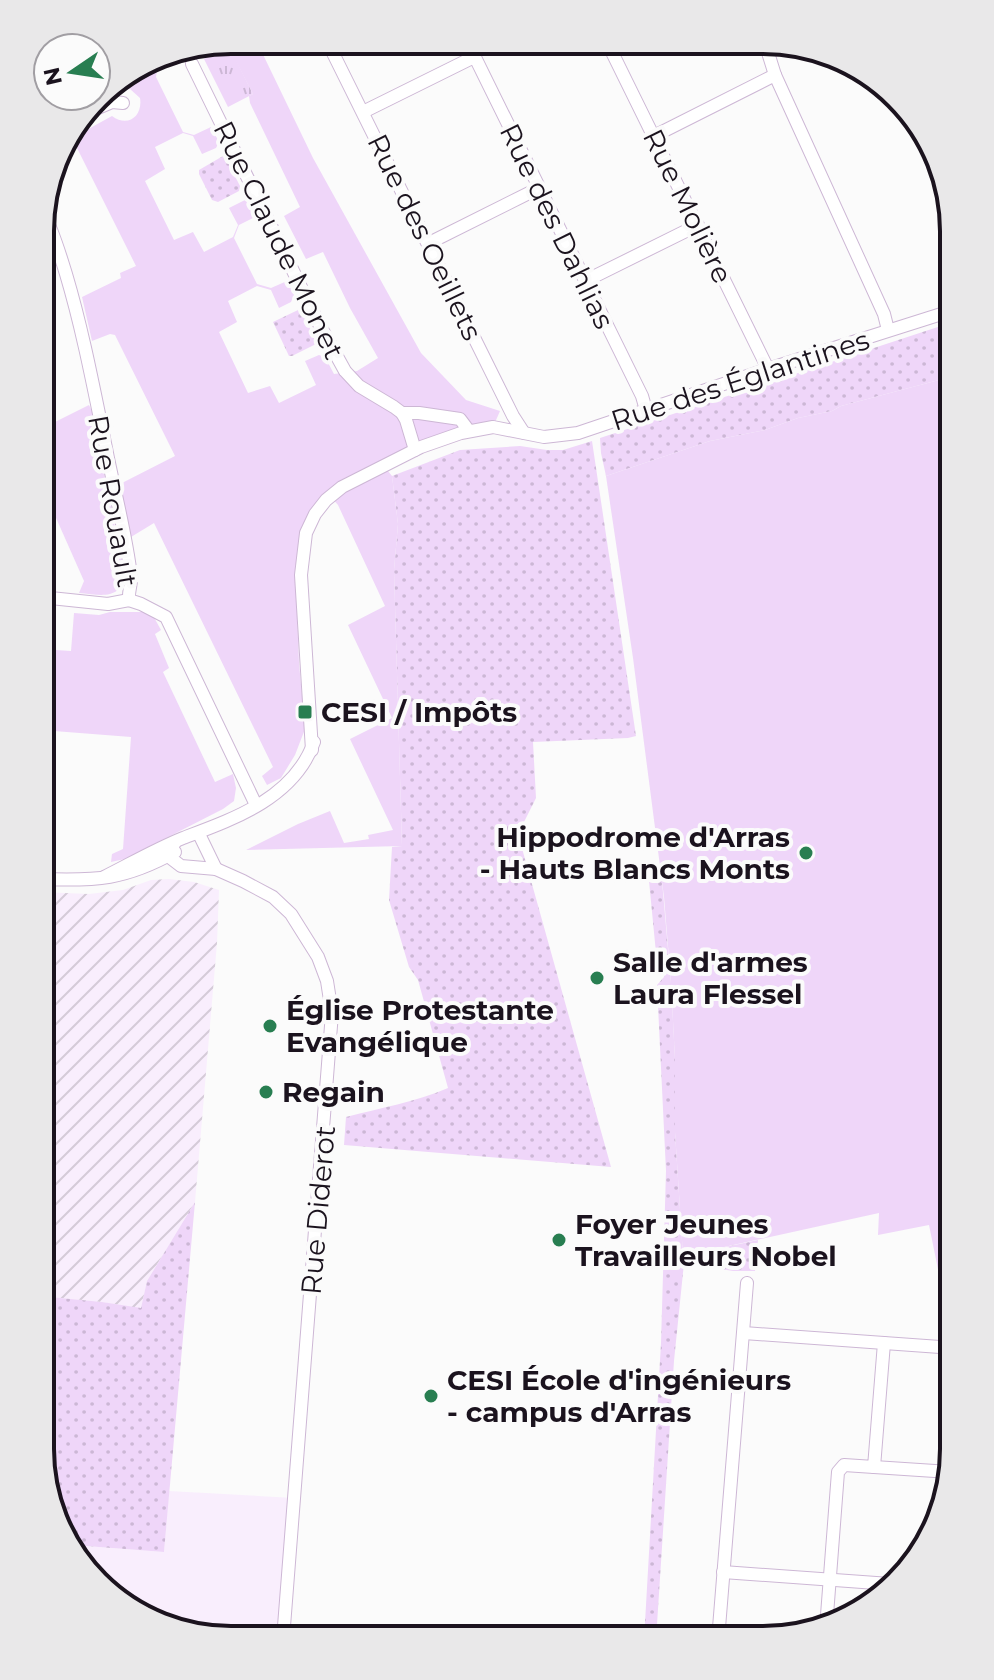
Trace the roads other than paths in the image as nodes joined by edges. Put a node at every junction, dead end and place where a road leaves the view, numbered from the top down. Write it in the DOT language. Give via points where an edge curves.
graph roads {
  1 [pos="334,54"];
  2 [pos="473,54"];
  3 [pos="613,54"];
  4 [pos="769,54"];
  5 [pos="474,57"];
  6 [pos="192,64"];
  7 [pos="775,75"];
  8 [pos="109,103"];
  9 [pos="123,103"];
  10 [pos="363,112"];
  11 [pos="654,136"];
  12 [pos="539,188"];
  13 [pos="698,225"];
  14 [pos="54,239"];
  15 [pos="429,243"];
  16 [pos="585,281"];
  17 [pos="940,314"];
  18 [pos="888,330"];
  19 [pos="768,369"];
  20 [pos="646,410"];
  21 [pos="402,413"];
  22 [pos="469,431"];
  23 [pos="524,433"];
  24 [pos="415,450"];
  25 [pos="54,598"];
  26 [pos="129,600"];
  27 [pos="256,805"];
  28 [pos="199,834"];
  29 [pos="175,842"];
  30 [pos="168,856"];
  31 [pos="216,869"];
  32 [pos="104,877"];
  33 [pos="54,879"];
  34 [pos="747,1283"];
  35 [pos="744,1333"];
  36 [pos="884,1343"];
  37 [pos="940,1347"];
  38 [pos="874,1467"];
  39 [pos="939,1471"];
  40 [pos="723,1572"];
  41 [pos="830,1580"];
  42 [pos="878,1583"];
  43 [pos="827,1614"];
  44 [pos="284,1626"];
  45 [pos="719,1626"];
  1 -- 10 [label="street, Rue des Oeillets"];
  2 -- 5 [label="street, Rue des Dahlias"];
  3 -- 11 [label="street, Rue Molière"];
  4 -- 7 [label="street"];
  5 -- 10 [label="street"];
  5 -- 12 [label="street, Rue des Dahlias"];
  6 -- 21 [label="street, Rue Claude Monet" via="345,371"];
  7 -- 11 [label="street"];
  7 -- 18 [label="street"];
  8 -- 9 [label="street"];
  10 -- 15 [label="street, Rue des Oeillets"];
  11 -- 13 [label="street, Rue Molière"];
  12 -- 15 [label="street"];
  12 -- 16 [label="street, Rue des Dahlias"];
  13 -- 16 [label="street"];
  13 -- 19 [label="street, Rue Molière"];
  14 -- 26 [label="street, Rue Rouault" via="84,344 125,541"];
  15 -- 23 [label="street, Rue des Oeillets"];
  16 -- 20 [label="street, Rue des Dahlias"];
  17 -- 18 [label="street, Rue des Églantines"];
  18 -- 19 [label="street, Rue des Églantines"];
  19 -- 20 [label="street, Rue des Églantines"];
  20 -- 23 [label="street, Rue des Églantines" via="578,433"];
  21 -- 22 [label="street, Rue Claude Monet" via="460,419"];
  21 -- 24 [label="street"];
  22 -- 23 [label="street, Rue des Églantines" via="493,427"];
  22 -- 24 [label="street"];
  24 -- 27 [label="street" via="342,487 315,514 306,533 301,575 312,750 287,786"];
  25 -- 26 [label="street" via="108,604"];
  26 -- 27 [label="street, Rue Rouault" via="166,617"];
  27 -- 28 [label="street"];
  28 -- 29 [label="street"];
  28 -- 30 [label="street"];
  28 -- 31 [label="street"];
  29 -- 30 [label="street"];
  29 -- 32 [label="street"];
  30 -- 31 [label="street, Rue Diderot" via="181,866"];
  30 -- 32 [label="street" via="131,873"];
  31 -- 44 [label="street, Rue Diderot" via="273,897 291,914 318,957 332,1013"];
  32 -- 33 [label="street"];
  34 -- 35 [label="street"];
  35 -- 36 [label="street"];
  35 -- 40 [label="street"];
  36 -- 37 [label="street"];
  36 -- 38 [label="street"];
  38 -- 39 [label="street"];
  38 -- 41 [label="street" via="844,1465 838,1472"];
  40 -- 41 [label="street"];
  40 -- 45 [label="street"];
  41 -- 42 [label="street"];
  41 -- 43 [label="street"];
}
